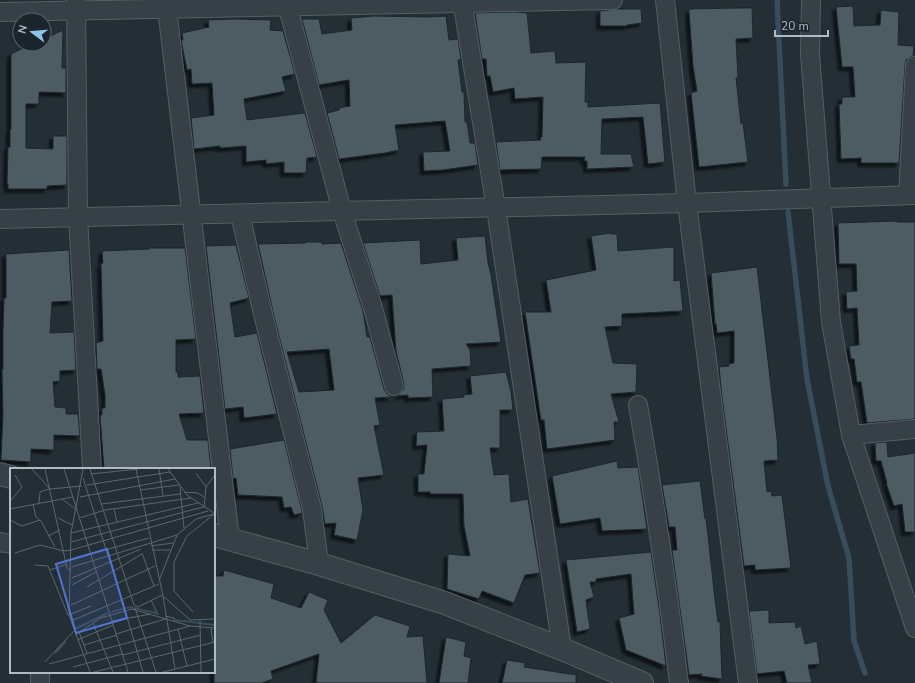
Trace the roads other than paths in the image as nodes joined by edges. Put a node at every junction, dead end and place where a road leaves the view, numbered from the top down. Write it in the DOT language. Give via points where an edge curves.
graph roads {
  1 [pos="613,0"];
  2 [pos="665,0"];
  3 [pos="811,0"];
  4 [pos="462,2"];
  5 [pos="287,4"];
  6 [pos="166,5"];
  7 [pos="75,6"];
  8 [pos="0,12"];
  9 [pos="915,66"];
  10 [pos="911,195"];
  11 [pos="821,199"];
  12 [pos="688,203"];
  13 [pos="496,208"];
  14 [pos="342,211"];
  15 [pos="240,214"];
  16 [pos="192,215"];
  17 [pos="78,216"];
  18 [pos="0,219"];
  19 [pos="394,386"];
  20 [pos="638,405"];
  21 [pos="915,430"];
  22 [pos="851,435"];
  23 [pos="92,468"];
  24 [pos="0,474"];
  25 [pos="10,477"];
  26 [pos="222,537"];
  27 [pos="0,542"];
  28 [pos="10,544"];
  29 [pos="319,564"];
  30 [pos="915,628"];
  31 [pos="562,649"];
  32 [pos="642,683"];
  33 [pos="679,683"];
  34 [pos="748,683"];
  1 -- 4 [label="street"];
  2 -- 12 [label="street"];
  3 -- 11 [label="street" via="810,54"];
  4 -- 5 [label="street"];
  4 -- 13 [label="street"];
  5 -- 6 [label="street"];
  5 -- 14 [label="street"];
  6 -- 7 [label="street"];
  6 -- 16 [label="street"];
  7 -- 8 [label="street"];
  7 -- 17 [label="street"];
  9 -- 10 [label="street"];
  10 -- 11 [label="street"];
  11 -- 12 [label="street"];
  11 -- 22 [label="street" via="831,322"];
  12 -- 13 [label="street"];
  12 -- 34 [label="street"];
  13 -- 14 [label="street"];
  13 -- 31 [label="street"];
  14 -- 15 [label="street"];
  14 -- 19 [label="street" via="373,308"];
  15 -- 16 [label="street"];
  15 -- 29 [label="street" via="312,509"];
  16 -- 17 [label="street"];
  16 -- 26 [label="street"];
  17 -- 18 [label="street"];
  17 -- 23 [label="street"];
  20 -- 33 [label="street" via="672,617"];
  21 -- 22 [label="street"];
  22 -- 30 [label="street"];
  24 -- 25 [label="street"];
  26 -- 29 [label="street"];
  27 -- 28 [label="street"];
  29 -- 31 [label="street" via="445,603"];
  31 -- 32 [label="street"];
}
